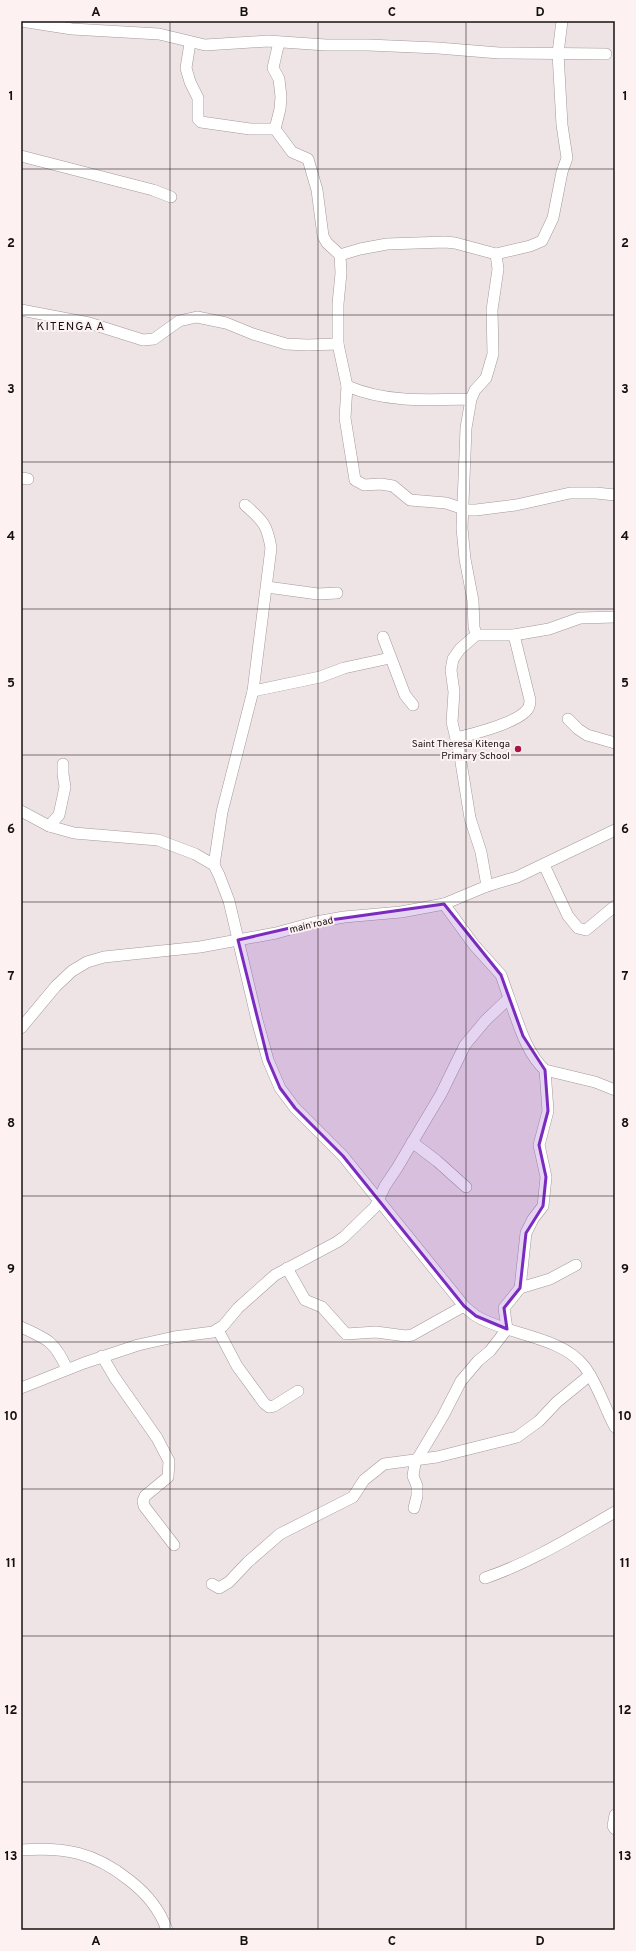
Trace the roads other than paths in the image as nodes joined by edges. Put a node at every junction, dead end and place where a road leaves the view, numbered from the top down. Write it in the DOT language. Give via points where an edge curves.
graph roads {
  1 [pos="22,21"];
  2 [pos="562,21"];
  3 [pos="21,27"];
  4 [pos="279,42"];
  5 [pos="190,43"];
  6 [pos="558,53"];
  7 [pos="606,54"];
  8 [pos="275,129"];
  9 [pos="21,156"];
  10 [pos="171,197"];
  11 [pos="496,254"];
  12 [pos="340,255"];
  13 [pos="21,310"];
  14 [pos="338,344"];
  15 [pos="346,386"];
  16 [pos="471,398"];
  17 [pos="615,495"];
  18 [pos="245,505"];
  19 [pos="462,508"];
  20 [pos="267,587"];
  21 [pos="337,593"];
  22 [pos="615,617"];
  23 [pos="476,634"];
  24 [pos="514,635"];
  25 [pos="383,637"];
  26 [pos="390,658"];
  27 [pos="253,691"];
  28 [pos="413,705"];
  29 [pos="568,720"];
  30 [pos="456,738"];
  31 [pos="615,743"];
  32 [pos="63,764"];
  33 [pos="21,811"];
  34 [pos="49,826"];
  35 [pos="615,830"];
  36 [pos="214,865"];
  37 [pos="544,865"];
  38 [pos="487,886"];
  39 [pos="444,904"];
  40 [pos="615,906"];
  41 [pos="238,940"];
  42 [pos="509,998"];
  43 [pos="21,1028"];
  44 [pos="545,1070"];
  45 [pos="615,1090"];
  46 [pos="412,1142"];
  47 [pos="466,1187"];
  48 [pos="379,1199"];
  49 [pos="576,1265"];
  50 [pos="287,1268"];
  51 [pos="520,1288"];
  52 [pos="464,1306"];
  53 [pos="21,1328"];
  54 [pos="507,1329"];
  55 [pos="218,1330"];
  56 [pos="102,1356"];
  57 [pos="67,1369"];
  58 [pos="590,1375"];
  59 [pos="21,1388"];
  60 [pos="298,1391"];
  61 [pos="615,1427"];
  62 [pos="418,1459"];
  63 [pos="414,1508"];
  64 [pos="615,1512"];
  65 [pos="174,1545"];
  66 [pos="485,1578"];
  67 [pos="212,1584"];
  68 [pos="615,1815"];
  69 [pos="615,1830"];
  70 [pos="21,1850"];
  71 [pos="167,1930"];
  1 -- 3 [label="street"];
  1 -- 5 [label="street" via="72,29 159,34"];
  2 -- 6 [label="street"];
  4 -- 5 [label="street" via="205,45"];
  4 -- 6 [label="street" via="422,47 499,53"];
  4 -- 8 [label="street" via="273,68 279,79 281,97"];
  5 -- 8 [label="street" via="186,68 198,98 198,119 206,123 240,128"];
  6 -- 7 [label="street"];
  6 -- 11 [label="street" via="567,158 553,218 545,237 538,243"];
  8 -- 12 [label="street" via="292,152 308,159 317,190 323,236"];
  9 -- 10 [label="street" via="153,190"];
  11 -- 12 [label="street" via="444,242 387,244"];
  11 -- 16 [label="street" via="498,269 492,310 493,354 486,378"];
  12 -- 14 [label="street"];
  13 -- 14 [label="street" via="76,320 143,340 154,339 179,321 197,317 226,323 286,344"];
  14 -- 15 [label="street"];
  15 -- 16 [label="street" via="395,399"];
  15 -- 19 [label="street" via="345,418 354,476 358,483 387,485 398,488 410,500 446,503"];
  16 -- 19 [label="street" via="466,428"];
  17 -- 19 [label="street" via="570,493 491,508"];
  18 -- 20 [label="street" via="262,520 268,530 271,548"];
  19 -- 23 [label="street" via="465,559"];
  20 -- 21 [label="street" via="318,594"];
  20 -- 27 [label="street"];
  22 -- 24 [label="street" via="580,618 549,629"];
  23 -- 24 [label="street"];
  23 -- 30 [label="street" via="453,659 452,722"];
  24 -- 30 [label="street" via="530,700 527,711 497,726"];
  25 -- 26 [label="street"];
  26 -- 27 [label="street" via="344,668 320,677"];
  26 -- 28 [label="street" via="405,695"];
  27 -- 36 [label="street" via="223,806"];
  29 -- 31 [label="street" via="587,735"];
  30 -- 38 [label="street" via="470,818 482,852"];
  32 -- 34 [label="street" via="65,787 59,815"];
  33 -- 34 [label="street"];
  34 -- 36 [label="street" via="74,833 158,840 195,854"];
  35 -- 37 [label="street, main road"];
  36 -- 41 [label="street" via="229,901"];
  37 -- 38 [label="street, main road"];
  37 -- 40 [label="street" via="568,916 578,928 586,930"];
  38 -- 39 [label="street, main road"];
  39 -- 41 [label="street, main road" via="323,921"];
  39 -- 42 [label="street" via="474,945 501,975"];
  41 -- 43 [label="street, main road" via="164,952 104,957 87,962 72,971 56,986"];
  41 -- 48 [label="street" via="266,1054 280,1088 295,1108 343,1156"];
  42 -- 44 [label="street" via="524,1036 539,1065"];
  42 -- 46 [label="street" via="465,1045 441,1094"];
  44 -- 45 [label="street" via="595,1082"];
  44 -- 51 [label="street" via="548,1111 539,1145 546,1177 543,1206 526,1233"];
  46 -- 47 [label="street"];
  46 -- 48 [label="street"];
  48 -- 50 [label="street" via="375,1207 337,1242"];
  48 -- 52 [label="street"];
  49 -- 51 [label="street" via="550,1279"];
  50 -- 52 [label="street" via="305,1300 322,1307 346,1334 376,1332 412,1335"];
  50 -- 55 [label="street" via="266,1281"];
  51 -- 54 [label="street" via="504,1308"];
  52 -- 54 [label="street" via="476,1316"];
  53 -- 57 [label="street" via="53,1344"];
  54 -- 58 [label="street" via="562,1349 584,1365"];
  54 -- 62 [label="street" via="461,1381"];
  55 -- 56 [label="street" via="207,1334 174,1336"];
  55 -- 60 [label="street" via="237,1366 269,1407"];
  56 -- 57 [label="street"];
  56 -- 65 [label="street" via="157,1438 169,1461 168,1477 142,1501"];
  57 -- 59 [label="street"];
  58 -- 61 [label="street"];
  58 -- 62 [label="street" via="557,1402 539,1421 517,1437 437,1458"];
  62 -- 63 [label="street" via="413,1470 417,1486"];
  62 -- 67 [label="street" via="384,1464 364,1480 353,1497 280,1534 229,1582 219,1588"];
  64 -- 66 [label="street" via="550,1550 509,1570"];
  68 -- 69 [label="street"];
  70 -- 71 [label="street" via="59,1849 100,1860 148,1896"];
}
